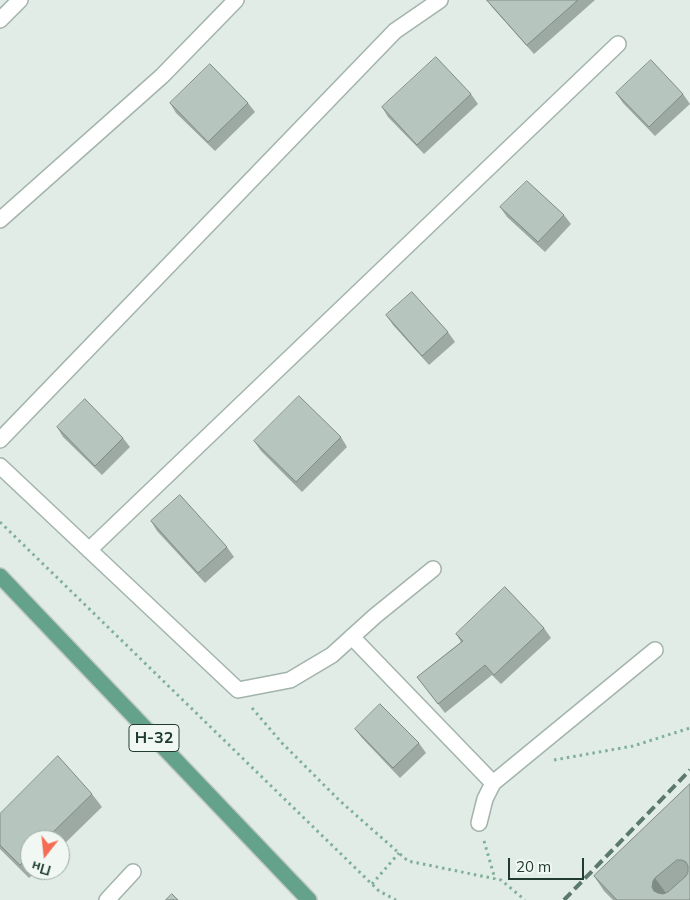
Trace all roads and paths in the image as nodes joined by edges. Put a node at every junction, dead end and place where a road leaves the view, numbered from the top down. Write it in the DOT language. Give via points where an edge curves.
graph roads {
  1 [pos="20,0"];
  2 [pos="236,0"];
  3 [pos="440,0"];
  4 [pos="0,20"];
  5 [pos="618,44"];
  6 [pos="0,220"];
  7 [pos="0,440"];
  8 [pos="0,466"];
  9 [pos="0,522"];
  10 [pos="89,550"];
  11 [pos="432,569"];
  12 [pos="0,576"];
  13 [pos="352,637"];
  14 [pos="654,650"];
  15 [pos="238,690"];
  16 [pos="690,728"];
  17 [pos="549,761"];
  18 [pos="493,783"];
  19 [pos="479,823"];
  20 [pos="399,853"];
  21 [pos="133,872"];
  22 [pos="494,879"];
  23 [pos="372,884"];
  24 [pos="107,900"];
  25 [pos="309,900"];
  26 [pos="396,900"];
  27 [pos="525,900"];
  1 -- 4 [label="street"];
  2 -- 6 [label="street" via="162,76"];
  3 -- 7 [label="street" via="395,31"];
  5 -- 10 [label="street"];
  8 -- 10 [label="street"];
  9 -- 23 [label="path"];
  10 -- 15 [label="street"];
  11 -- 13 [label="street"];
  12 -- 25 [label="main road, Н-32"];
  13 -- 15 [label="street" via="332,654 290,680"];
  13 -- 18 [label="street"];
  14 -- 18 [label="street"];
  15 -- 20 [label="path" via="282,743 340,801"];
  16 -- 17 [label="path" via="633,746"];
  18 -- 19 [label="street"];
  19 -- 22 [label="path"];
  20 -- 22 [label="path" via="408,861"];
  20 -- 23 [label="path"];
  21 -- 24 [label="street"];
  22 -- 27 [label="path" via="501,880"];
  23 -- 26 [label="path"];
}
